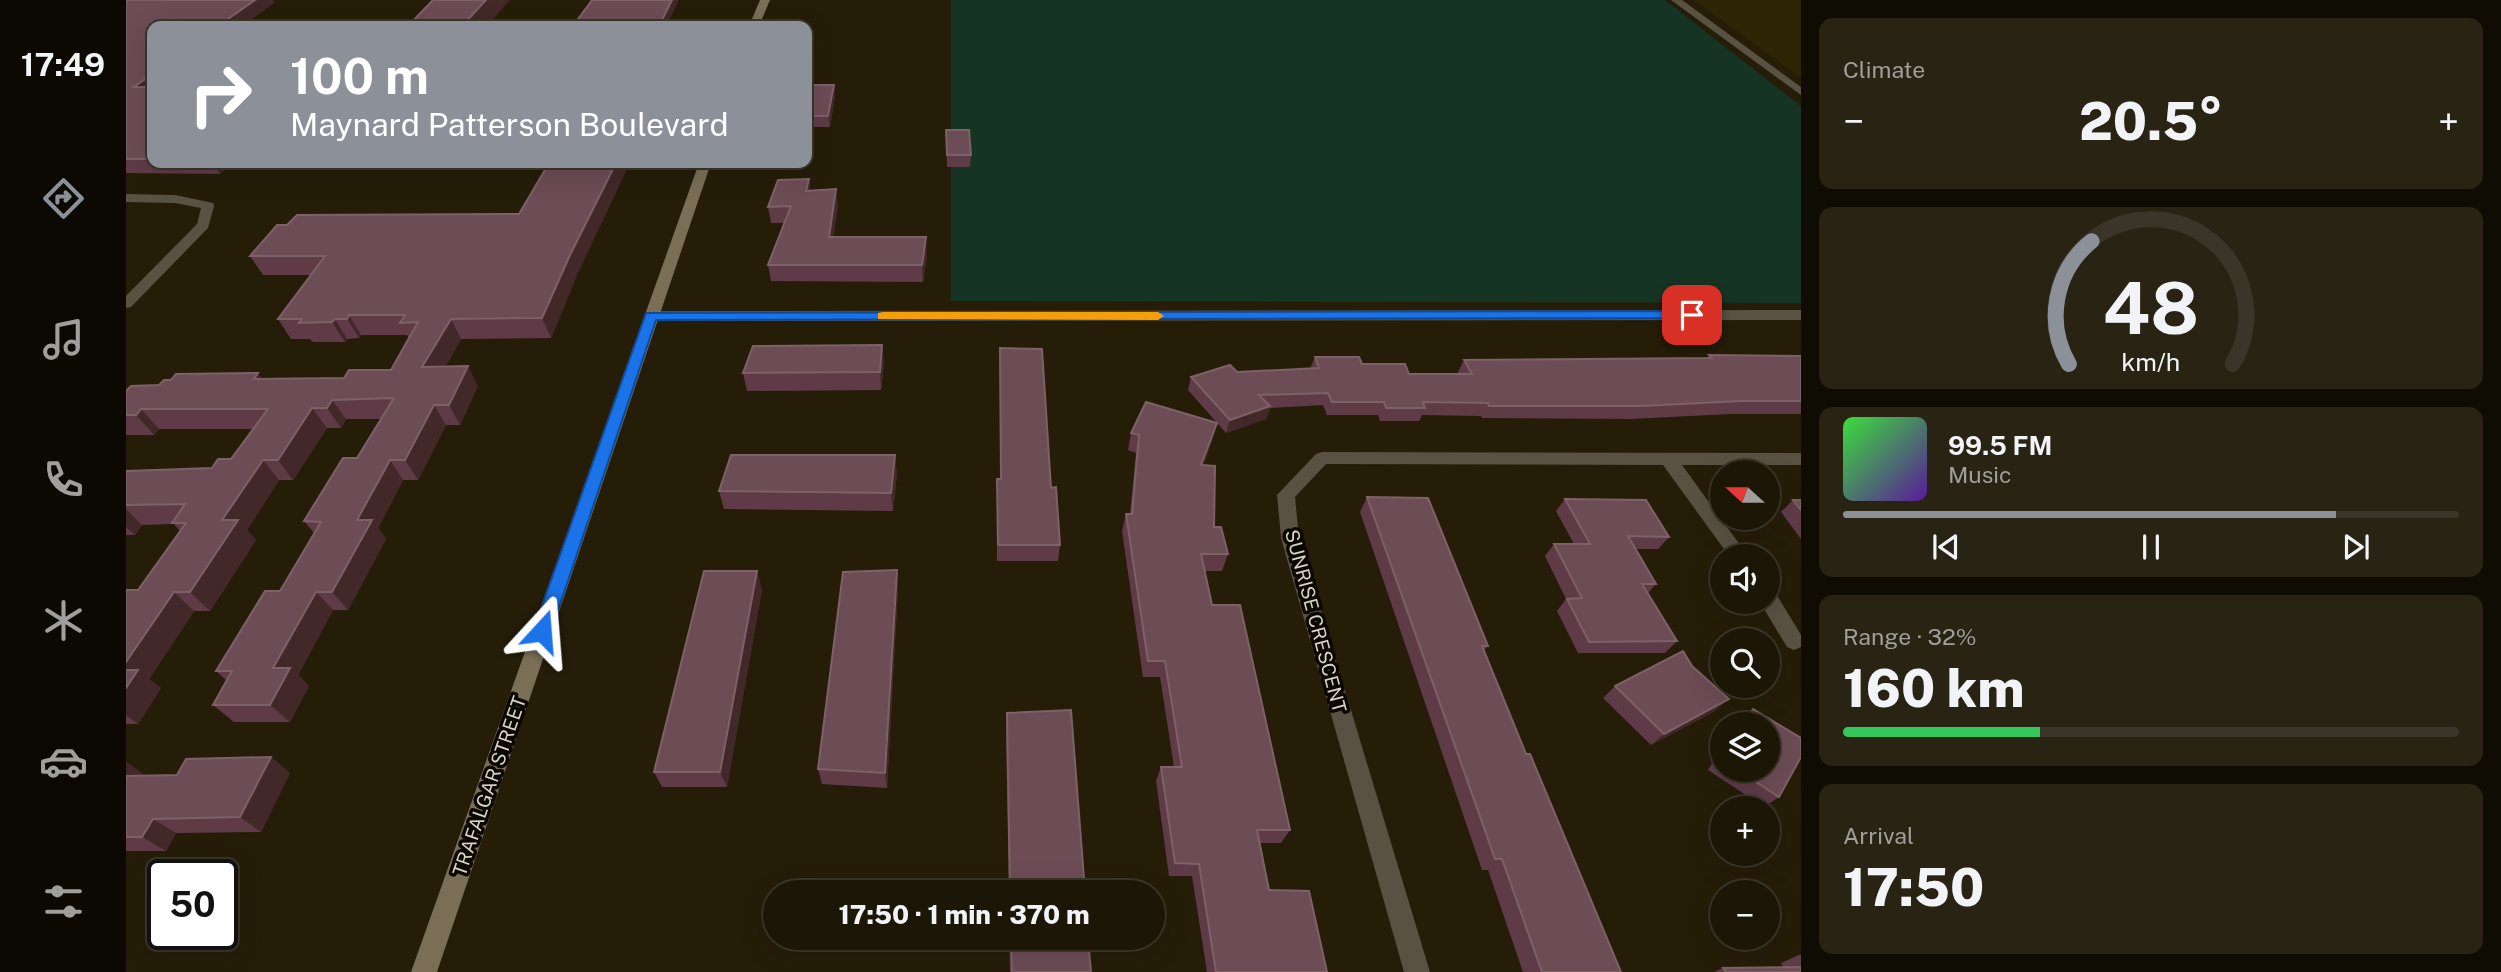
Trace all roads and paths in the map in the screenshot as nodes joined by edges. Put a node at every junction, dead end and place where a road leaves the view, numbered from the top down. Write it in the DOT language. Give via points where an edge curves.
graph roads {
  1 [pos="765,0"];
  2 [pos="1676,0"];
  3 [pos="756,21"];
  4 [pos="1801,92"];
  5 [pos="703,168"];
  6 [pos="126,198"];
  7 [pos="126,304"];
  8 [pos="1801,315"];
  9 [pos="651,316"];
  10 [pos="1668,459"];
  11 [pos="1801,459"];
  12 [pos="1730,544"];
  13 [pos="1778,614"];
  14 [pos="1794,641"];
  15 [pos="424,972"];
  16 [pos="1417,972"];
  1 -- 3 [label="main road"];
  2 -- 4 [label="street"];
  5 -- 9 [label="main road, TRAFALGAR STREET"];
  6 -- 7 [label="street" via="208,205 203,225"];
  8 -- 9 [label="street"];
  9 -- 15 [label="main road, TRAFALGAR STREET"];
  10 -- 11 [label="street, SUNRISE CRESCENT"];
  10 -- 12 [label="street"];
  10 -- 16 [label="street, SUNRISE CRESCENT" via="1322,458 1286,495 1290,538"];
  13 -- 14 [label="street"];
}
